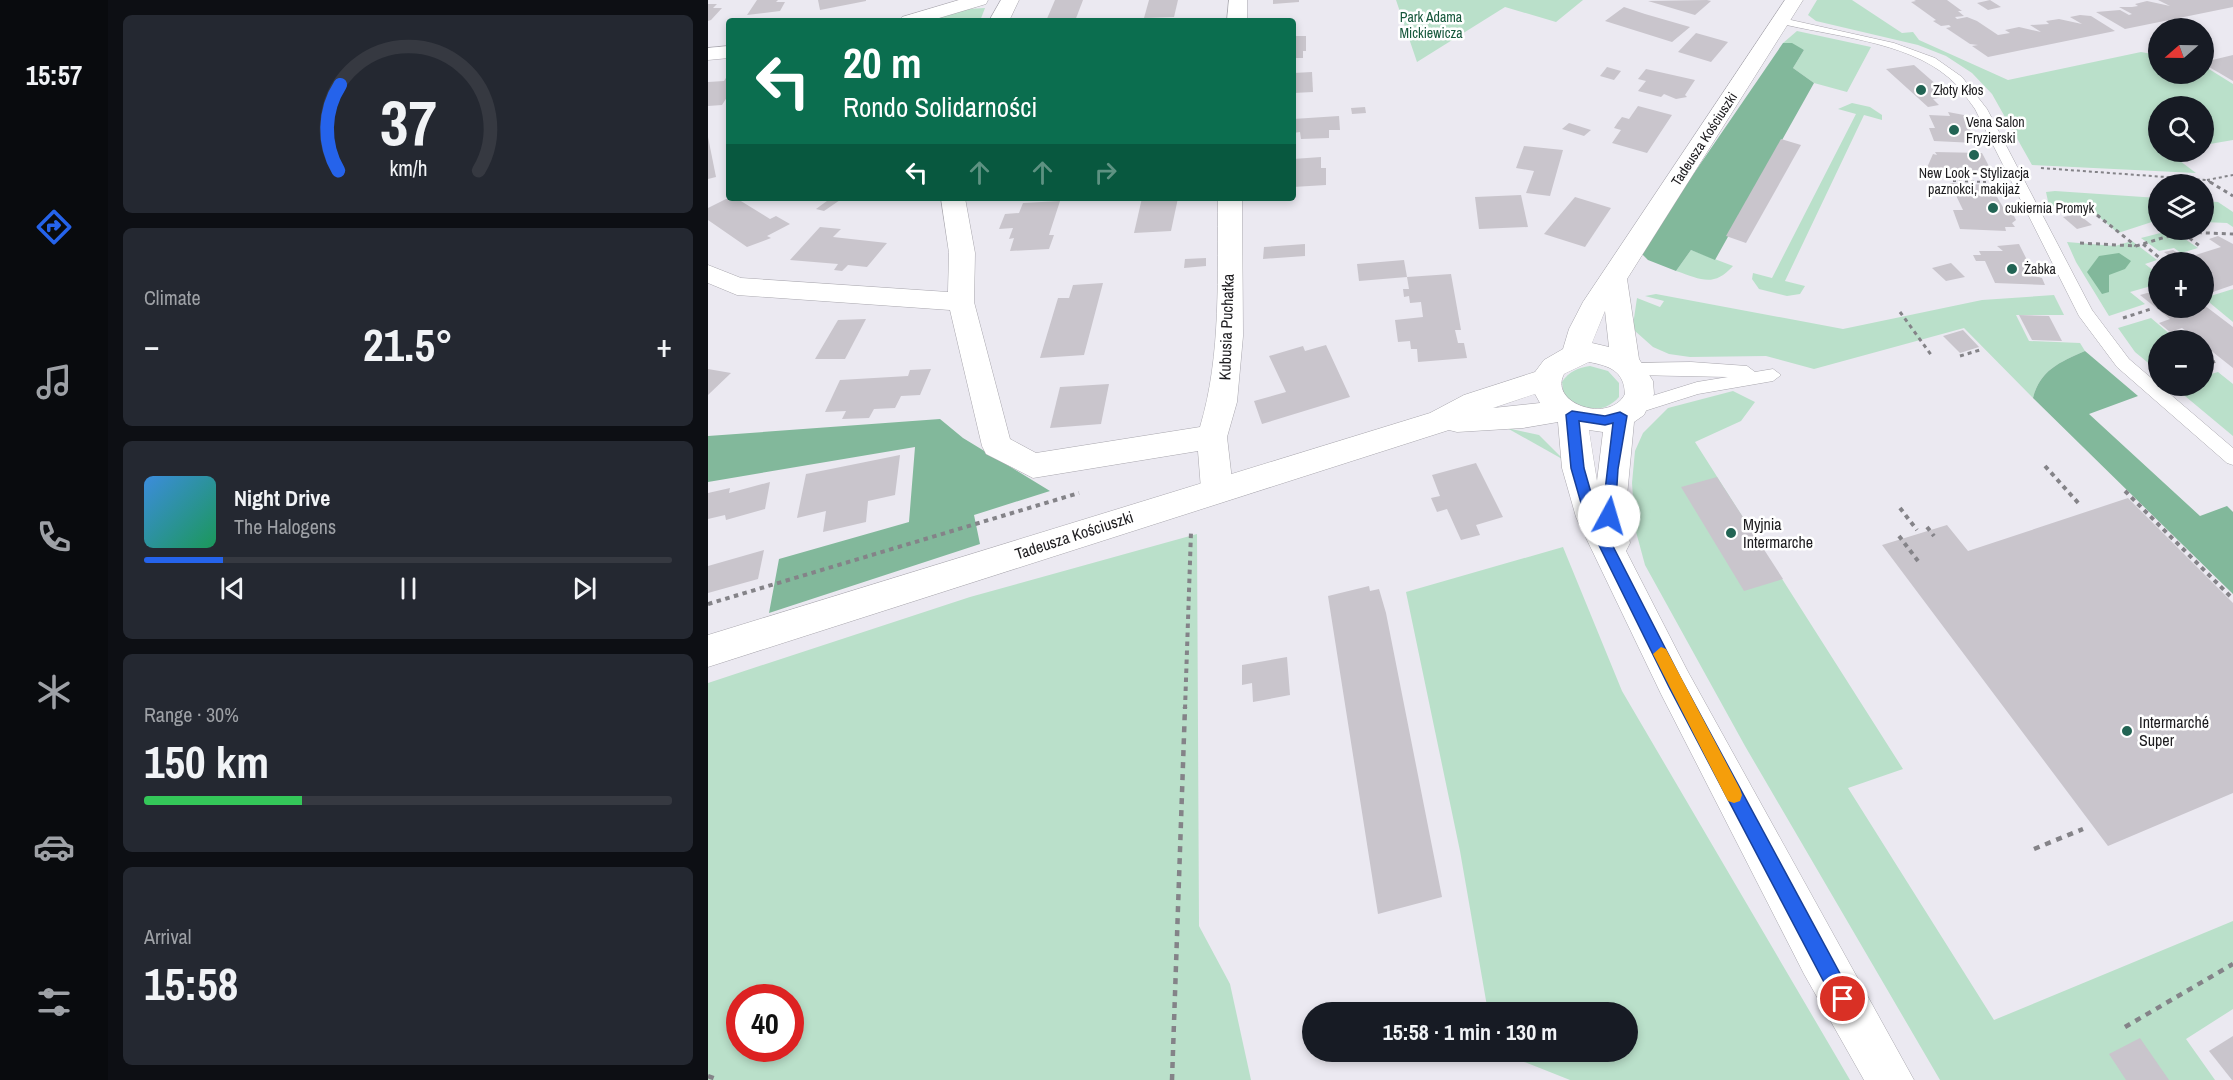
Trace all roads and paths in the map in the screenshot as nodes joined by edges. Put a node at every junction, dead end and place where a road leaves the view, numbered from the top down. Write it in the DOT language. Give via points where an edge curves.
graph roads {
  1 [pos="979,0"];
  2 [pos="1010,0"];
  3 [pos="1238,0"];
  4 [pos="1794,0"];
  5 [pos="919,18"];
  6 [pos="1001,18"];
  7 [pos="1237,18"];
  8 [pos="1782,21"];
  9 [pos="726,52"];
  10 [pos="708,54"];
  11 [pos="2040,168"];
  12 [pos="2233,175"];
  13 [pos="2148,176"];
  14 [pos="2214,179"];
  15 [pos="2214,185"];
  16 [pos="2233,196"];
  17 [pos="953,201"];
  18 [pos="1230,201"];
  19 [pos="2097,215"];
  20 [pos="2214,233"];
  21 [pos="2233,234"];
  22 [pos="2155,240"];
  23 [pos="2192,240"];
  24 [pos="2079,243"];
  25 [pos="2142,244"];
  26 [pos="2136,246"];
  27 [pos="2201,247"];
  28 [pos="2153,252"];
  29 [pos="708,273"];
  30 [pos="1614,278"];
  31 [pos="961,302"];
  32 [pos="2148,310"];
  33 [pos="1900,312"];
  34 [pos="2121,319"];
  35 [pos="1980,350"];
  36 [pos="1576,353"];
  37 [pos="1932,356"];
  38 [pos="1960,356"];
  39 [pos="1629,366"];
  40 [pos="1547,379"];
  41 [pos="1626,412"];
  42 [pos="1568,413"];
  43 [pos="1440,421"];
  44 [pos="1212,437"];
  45 [pos="2233,458"];
  46 [pos="2045,466"];
  47 [pos="1217,489"];
  48 [pos="1089,490"];
  49 [pos="2125,491"];
  50 [pos="2081,506"];
  51 [pos="1900,508"];
  52 [pos="1192,519"];
  53 [pos="1927,527"];
  54 [pos="1917,530"];
  55 [pos="1899,536"];
  56 [pos="1934,536"];
  57 [pos="1918,561"];
  58 [pos="1617,563"];
  59 [pos="2233,599"];
  60 [pos="708,604"];
  61 [pos="708,651"];
  62 [pos="2083,829"];
  63 [pos="2034,849"];
  64 [pos="2233,964"];
  65 [pos="2124,1027"];
  66 [pos="708,1076"];
  67 [pos="719,1080"];
  68 [pos="1172,1080"];
  69 [pos="1890,1080"];
  1 -- 5 [label="street"];
  2 -- 6 [label="street"];
  3 -- 7 [label="street"];
  4 -- 8 [label="street, Tadeusza Kościuszki"];
  8 -- 30 [label="street, Tadeusza Kościuszki"];
  8 -- 45 [label="lane" via="1921,56 1949,71 1968,89 2085,312 2123,363"];
  9 -- 10 [label="street"];
  11 -- 13 [label="path"];
  12 -- 14 [label="path"];
  15 -- 16 [label="path"];
  17 -- 31 [label="street" via="962,253"];
  18 -- 44 [label="street, Kubusia Puchatka" via="1229,336 1222,402"];
  19 -- 26 [label="path"];
  20 -- 21 [label="path"];
  22 -- 25 [label="path"];
  23 -- 27 [label="path"];
  24 -- 26 [label="path"];
  25 -- 26 [label="path"];
  25 -- 28 [label="path"];
  29 -- 31 [label="street" via="737,286"];
  30 -- 36 [label="street, Tadeusza Kościuszki" via="1598,296"];
  30 -- 39 [label="street"];
  31 -- 44 [label="street" via="997,446 1033,466"];
  32 -- 34 [label="path"];
  33 -- 37 [label="path"];
  35 -- 38 [label="path"];
  36 -- 39 [label="street" via="1602,353"];
  36 -- 40 [label="street" via="1557,363"];
  39 -- 41 [label="street" via="1641,389 1639,399"];
  39 -- 41 [label="lane" via="1773,375 1697,388"];
  40 -- 42 [label="street" via="1549,395"];
  40 -- 43 [label="street, Tadeusza Kościuszki" via="1474,403"];
  41 -- 42 [label="street" via="1597,420"];
  41 -- 58 [label="street" via="1612,469 1609,516"];
  42 -- 43 [label="street, Tadeusza Kościuszki"];
  42 -- 58 [label="street" via="1592,517"];
  43 -- 47 [label="street, Tadeusza Kościuszki"];
  44 -- 47 [label="street, Kubusia Puchatka"];
  46 -- 50 [label="path"];
  47 -- 61 [label="street, Tadeusza Kościuszki"];
  48 -- 60 [label="path"];
  49 -- 59 [label="path"];
  51 -- 54 [label="path"];
  52 -- 68 [label="path"];
  53 -- 56 [label="path"];
  55 -- 57 [label="path"];
  58 -- 69 [label="street" via="1674,682"];
  62 -- 63 [label="path"];
  64 -- 65 [label="path"];
  66 -- 67 [label="path"];
}
